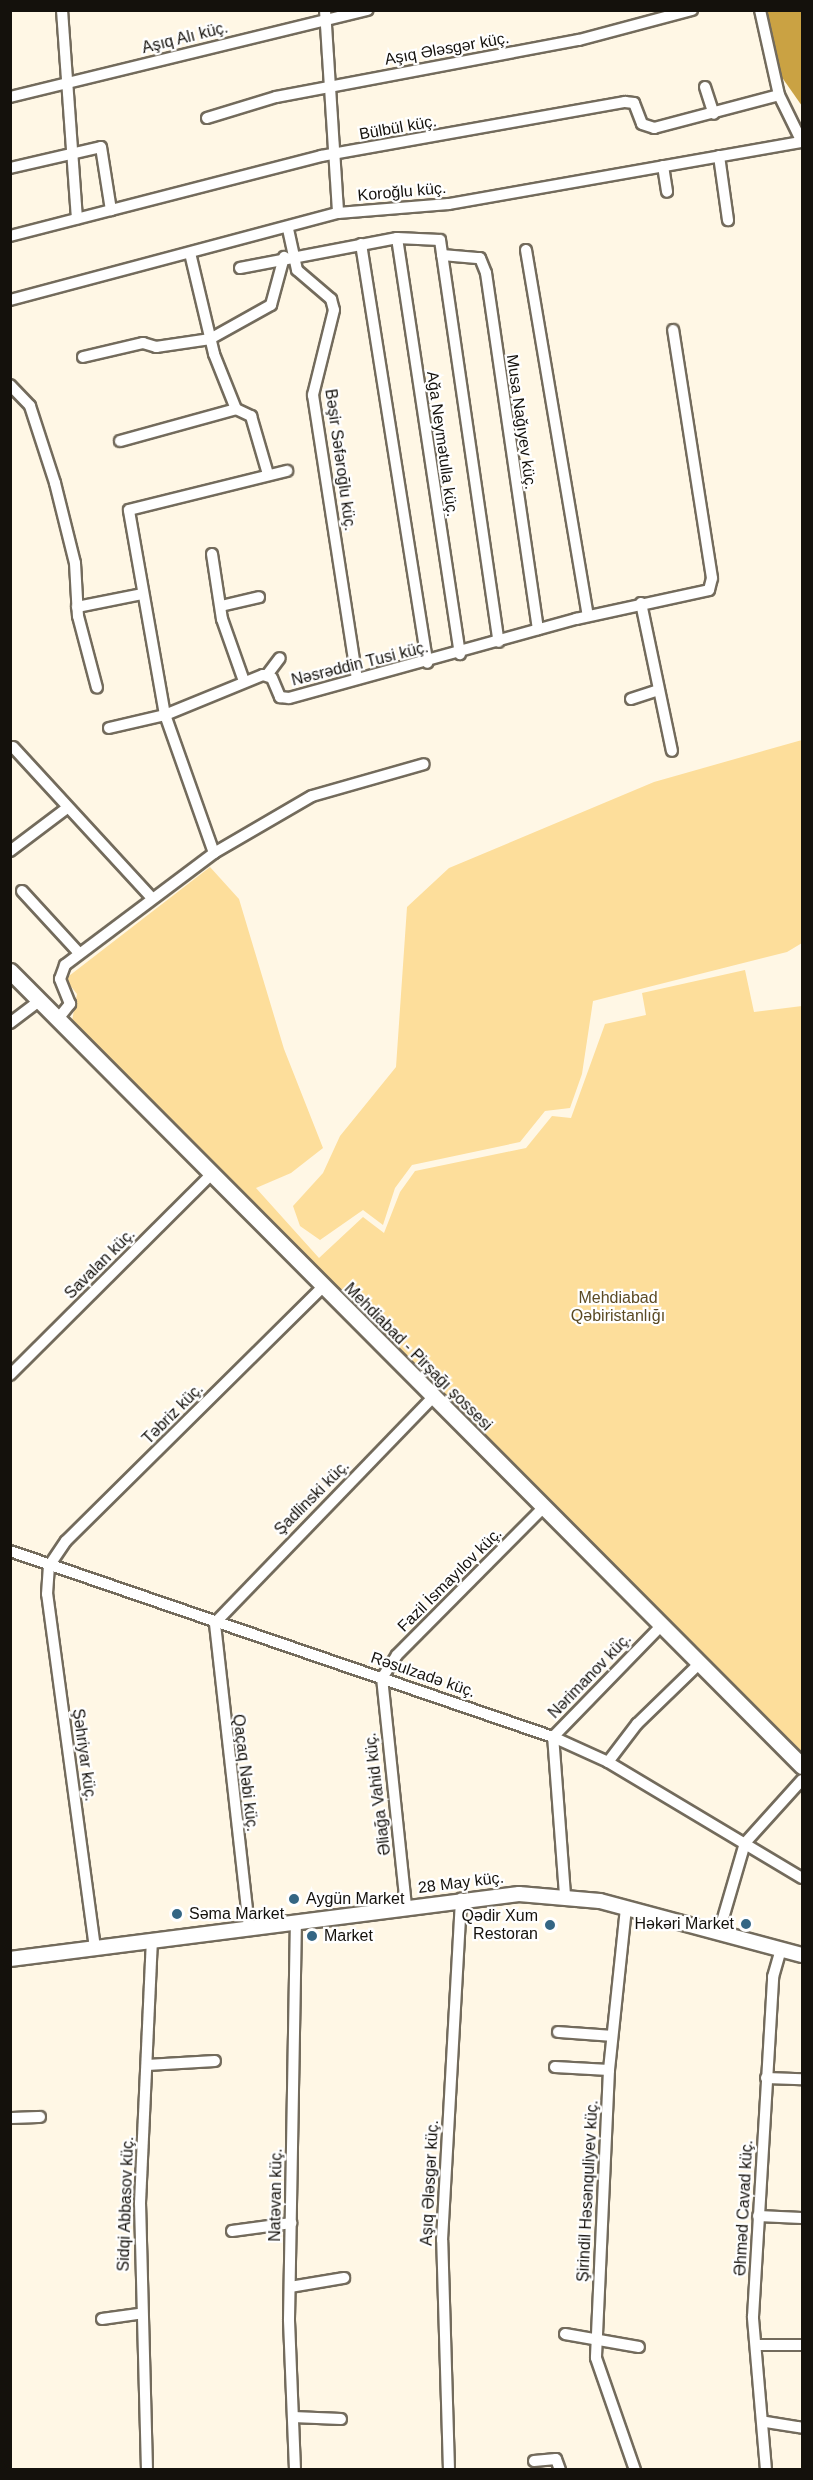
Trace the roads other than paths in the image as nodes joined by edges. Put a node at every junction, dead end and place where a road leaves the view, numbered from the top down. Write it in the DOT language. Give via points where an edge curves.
graph roads {
  1 [pos="62,10"];
  2 [pos="368,10"];
  3 [pos="692,10"];
  4 [pos="760,10"];
  5 [pos="325,15"];
  6 [pos="67,82"];
  7 [pos="329,86"];
  8 [pos="705,87"];
  9 [pos="779,95"];
  10 [pos="10,97"];
  11 [pos="714,114"];
  12 [pos="207,118"];
  13 [pos="802,142"];
  14 [pos="71,152"];
  15 [pos="332,154"];
  16 [pos="719,156"];
  17 [pos="663,166"];
  18 [pos="10,168"];
  19 [pos="667,192"];
  20 [pos="111,210"];
  21 [pos="338,213"];
  22 [pos="77,218"];
  23 [pos="728,220"];
  24 [pos="288,229"];
  25 [pos="10,236"];
  26 [pos="397,238"];
  27 [pos="361,244"];
  28 [pos="526,250"];
  29 [pos="190,253"];
  30 [pos="442,255"];
  31 [pos="288,256"];
  32 [pos="240,267"];
  33 [pos="10,300"];
  34 [pos="673,330"];
  35 [pos="210,339"];
  36 [pos="83,357"];
  37 [pos="10,384"];
  38 [pos="236,409"];
  39 [pos="120,441"];
  40 [pos="287,471"];
  41 [pos="267,474"];
  42 [pos="212,554"];
  43 [pos="141,594"];
  44 [pos="259,597"];
  45 [pos="641,603"];
  46 [pos="221,606"];
  47 [pos="77,607"];
  48 [pos="588,616"];
  49 [pos="538,629"];
  50 [pos="499,642"];
  51 [pos="460,654"];
  52 [pos="280,658"];
  53 [pos="427,663"];
  54 [pos="267,675"];
  55 [pos="357,679"];
  56 [pos="244,681"];
  57 [pos="97,688"];
  58 [pos="659,690"];
  59 [pos="631,699"];
  60 [pos="165,715"];
  61 [pos="109,728"];
  62 [pos="13,747"];
  63 [pos="672,752"];
  64 [pos="424,764"];
  65 [pos="68,808"];
  66 [pos="10,851"];
  67 [pos="214,853"];
  68 [pos="22,891"];
  69 [pos="153,898"];
  70 [pos="78,952"];
  71 [pos="10,971"];
  72 [pos="39,1001"];
  73 [pos="57,1020"];
  74 [pos="10,1023"];
  75 [pos="211,1175"];
  76 [pos="323,1287"];
  77 [pos="10,1376"];
  78 [pos="433,1397"];
  79 [pos="543,1508"];
  80 [pos="10,1551"];
  81 [pos="49,1566"];
  82 [pos="215,1623"];
  83 [pos="661,1626"];
  84 [pos="699,1664"];
  85 [pos="382,1678"];
  86 [pos="553,1737"];
  87 [pos="608,1762"];
  88 [pos="802,1766"];
  89 [pos="802,1780"];
  90 [pos="745,1843"];
  91 [pos="802,1878"];
  92 [pos="565,1895"];
  93 [pos="461,1899"];
  94 [pos="406,1906"];
  95 [pos="626,1908"];
  96 [pos="296,1921"];
  97 [pos="249,1927"];
  98 [pos="719,1932"];
  99 [pos="152,1940"];
  100 [pos="95,1948"];
  101 [pos="782,1949"];
  102 [pos="802,1955"];
  103 [pos="10,1959"];
  104 [pos="558,2032"];
  105 [pos="612,2036"];
  106 [pos="215,2061"];
  107 [pos="147,2065"];
  108 [pos="555,2067"];
  109 [pos="609,2070"];
  110 [pos="766,2078"];
  111 [pos="802,2079"];
  112 [pos="40,2117"];
  113 [pos="10,2118"];
  114 [pos="758,2216"];
  115 [pos="802,2218"];
  116 [pos="291,2223"];
  117 [pos="232,2232"];
  118 [pos="344,2278"];
  119 [pos="290,2287"];
  120 [pos="139,2314"];
  121 [pos="102,2319"];
  122 [pos="565,2334"];
  123 [pos="597,2340"];
  124 [pos="756,2345"];
  125 [pos="802,2345"];
  126 [pos="639,2347"];
  127 [pos="293,2417"];
  128 [pos="341,2419"];
  129 [pos="766,2422"];
  130 [pos="802,2428"];
  131 [pos="534,2461"];
  132 [pos="147,2469"];
  133 [pos="295,2469"];
  134 [pos="448,2469"];
  135 [pos="560,2469"];
  136 [pos="635,2469"];
  137 [pos="766,2469"];
  1 -- 6 [label="street"];
  2 -- 5 [label="street, Aşıq Alı küç."];
  3 -- 7 [label="street, Aşıq Ələsgər küç." via="579,40"];
  4 -- 9 [label="street"];
  5 -- 6 [label="street, Aşıq Alı küç."];
  5 -- 7 [label="street"];
  6 -- 10 [label="street, Aşıq Alı küç."];
  6 -- 14 [label="street"];
  7 -- 12 [label="street, Aşıq Ələsgər küç."];
  7 -- 15 [label="street"];
  8 -- 11 [label="street"];
  9 -- 11 [label="street, Bülbül küç."];
  9 -- 13 [label="street"];
  11 -- 15 [label="street, Bülbül küç." via="646,128 634,103 625,102"];
  13 -- 16 [label="street, Koroğlu küç."];
  14 -- 18 [label="street"];
  14 -- 20 [label="street" via="101,147"];
  14 -- 22 [label="street"];
  15 -- 20 [label="street, Bülbül küç."];
  15 -- 21 [label="street"];
  16 -- 17 [label="street, Koroğlu küç."];
  16 -- 23 [label="street"];
  17 -- 19 [label="street"];
  17 -- 21 [label="street, Koroğlu küç." via="449,204"];
  20 -- 22 [label="street, Bülbül küç."];
  21 -- 24 [label="street, Koroğlu küç."];
  22 -- 25 [label="street, Bülbül küç."];
  24 -- 29 [label="street, Koroğlu küç."];
  24 -- 31 [label="street, Bəşir Səfəroğlu küç."];
  26 -- 27 [label="street"];
  26 -- 30 [label="street" via="436,238"];
  26 -- 51 [label="street, Ağa Neymətulla küç."];
  27 -- 31 [label="street"];
  27 -- 53 [label="street"];
  28 -- 48 [label="street"];
  29 -- 33 [label="street, Koroğlu küç."];
  29 -- 35 [label="street"];
  30 -- 49 [label="street, Musa Nağıyev küç." via="480,258 486,273"];
  30 -- 50 [label="street"];
  31 -- 32 [label="street"];
  31 -- 35 [label="street" via="271,305"];
  31 -- 55 [label="street, Bəşir Səfəroğlu küç." via="297,270 331,299 334,310 313,395"];
  34 -- 45 [label="street, Nəsrəddin Tusi küç." via="712,586"];
  35 -- 36 [label="street" via="156,347 143,343"];
  35 -- 38 [label="street"];
  37 -- 47 [label="street" via="30,406 55,483 75,563"];
  38 -- 39 [label="street"];
  38 -- 41 [label="street" via="251,416"];
  40 -- 41 [label="street"];
  41 -- 43 [label="street" via="129,510"];
  42 -- 46 [label="street"];
  43 -- 47 [label="street"];
  43 -- 60 [label="street"];
  44 -- 46 [label="street"];
  45 -- 48 [label="street, Nəsrəddin Tusi küç."];
  45 -- 58 [label="street"];
  46 -- 56 [label="street"];
  47 -- 57 [label="street"];
  48 -- 49 [label="street, Nəsrəddin Tusi küç."];
  49 -- 50 [label="street, Nəsrəddin Tusi küç."];
  50 -- 51 [label="street, Nəsrəddin Tusi küç."];
  51 -- 53 [label="street, Nəsrəddin Tusi küç."];
  52 -- 54 [label="street"];
  53 -- 55 [label="street, Nəsrəddin Tusi küç."];
  54 -- 55 [label="street, Nəsrəddin Tusi küç." via="284,698"];
  54 -- 56 [label="street, Nəsrəddin Tusi küç."];
  56 -- 60 [label="street, Nəsrəddin Tusi küç."];
  58 -- 59 [label="street"];
  58 -- 63 [label="street"];
  60 -- 61 [label="street, Nəsrəddin Tusi küç."];
  60 -- 67 [label="street"];
  62 -- 65 [label="street"];
  64 -- 67 [label="street" via="312,796"];
  65 -- 66 [label="street"];
  65 -- 69 [label="street"];
  67 -- 69 [label="street"];
  68 -- 70 [label="street"];
  69 -- 70 [label="street"];
  70 -- 73 [label="street" via="60,972 70,1004"];
  71 -- 72 [label="main road, Mehdiabad - Pirşağı şossesi"];
  72 -- 73 [label="main road, Mehdiabad - Pirşağı şossesi"];
  72 -- 74 [label="street"];
  73 -- 75 [label="main road, Mehdiabad - Pirşağı şossesi"];
  75 -- 76 [label="main road, Mehdiabad - Pirşağı şossesi"];
  75 -- 77 [label="street, Savalan küç."];
  76 -- 78 [label="main road, Mehdiabad - Pirşağı şossesi"];
  76 -- 81 [label="street, Təbriz küç." via="66,1541"];
  78 -- 79 [label="main road, Mehdiabad - Pirşağı şossesi"];
  78 -- 82 [label="street, Şadlinski küç."];
  79 -- 83 [label="main road, Mehdiabad - Pirşağı şossesi"];
  79 -- 85 [label="street, Fazil İsmayılov küç." via="397,1655"];
  80 -- 81 [label="street, Rəsulzadə küç."];
  81 -- 82 [label="street, Rəsulzadə küç."];
  81 -- 100 [label="street, Şəhriyar küç." via="47,1594"];
  82 -- 85 [label="street, Rəsulzadə küç."];
  82 -- 97 [label="street, Qaçaq Nəbi küç."];
  83 -- 84 [label="main road, Mehdiabad - Pirşağı şossesi"];
  83 -- 86 [label="street, Nərimanov küç."];
  84 -- 87 [label="street" via="637,1724"];
  84 -- 88 [label="main road, Mehdiabad - Pirşağı şossesi"];
  85 -- 86 [label="street, Rəsulzadə küç."];
  85 -- 94 [label="street, Əliağa Vahid küç."];
  86 -- 87 [label="street, Rəsulzadə küç."];
  86 -- 92 [label="street, Nərimanov küç."];
  87 -- 90 [label="street, Rəsulzadə küç."];
  89 -- 90 [label="street"];
  90 -- 91 [label="street, Rəsulzadə küç."];
  90 -- 98 [label="street"];
  92 -- 93 [label="street, 28 May küç."];
  92 -- 95 [label="street, 28 May küç."];
  93 -- 94 [label="street, 28 May küç."];
  93 -- 134 [label="street, Aşıq Ələsgər küç." via="442,2240"];
  94 -- 96 [label="street, 28 May küç."];
  95 -- 98 [label="street, 28 May küç."];
  95 -- 105 [label="street, Şirindil Həsənquliyev küç."];
  96 -- 97 [label="street, 28 May küç."];
  96 -- 116 [label="street, Natəvan küç."];
  97 -- 99 [label="street, 28 May küç."];
  98 -- 101 [label="street, 28 May küç."];
  99 -- 100 [label="street, 28 May küç."];
  99 -- 107 [label="street, Sidqi Abbasov küç."];
  100 -- 103 [label="street, 28 May küç."];
  101 -- 102 [label="street, 28 May küç."];
  101 -- 110 [label="street, Əhməd Cavad küç." via="773,1977"];
  104 -- 105 [label="street"];
  105 -- 109 [label="street, Şirindil Həsənquliyev küç."];
  106 -- 107 [label="street"];
  107 -- 120 [label="street, Sidqi Abbasov küç."];
  108 -- 109 [label="street"];
  109 -- 123 [label="street, Şirindil Həsənquliyev küç."];
  110 -- 111 [label="street"];
  110 -- 114 [label="street, Əhməd Cavad küç."];
  112 -- 113 [label="street"];
  114 -- 115 [label="street"];
  114 -- 124 [label="street, Əhməd Cavad küç."];
  116 -- 117 [label="street"];
  116 -- 119 [label="street, Natəvan küç."];
  118 -- 119 [label="street"];
  119 -- 127 [label="street, Natəvan küç."];
  120 -- 121 [label="street"];
  120 -- 132 [label="street, Sidqi Abbasov küç."];
  122 -- 123 [label="street"];
  123 -- 126 [label="street"];
  123 -- 136 [label="street, Şirindil Həsənquliyev küç." via="600,2381"];
  124 -- 125 [label="street"];
  124 -- 129 [label="street, Əhməd Cavad küç."];
  127 -- 128 [label="street"];
  127 -- 133 [label="street, Natəvan küç."];
  129 -- 130 [label="street"];
  129 -- 137 [label="street, Əhməd Cavad küç."];
  131 -- 135 [label="street" via="556,2459"];
}
